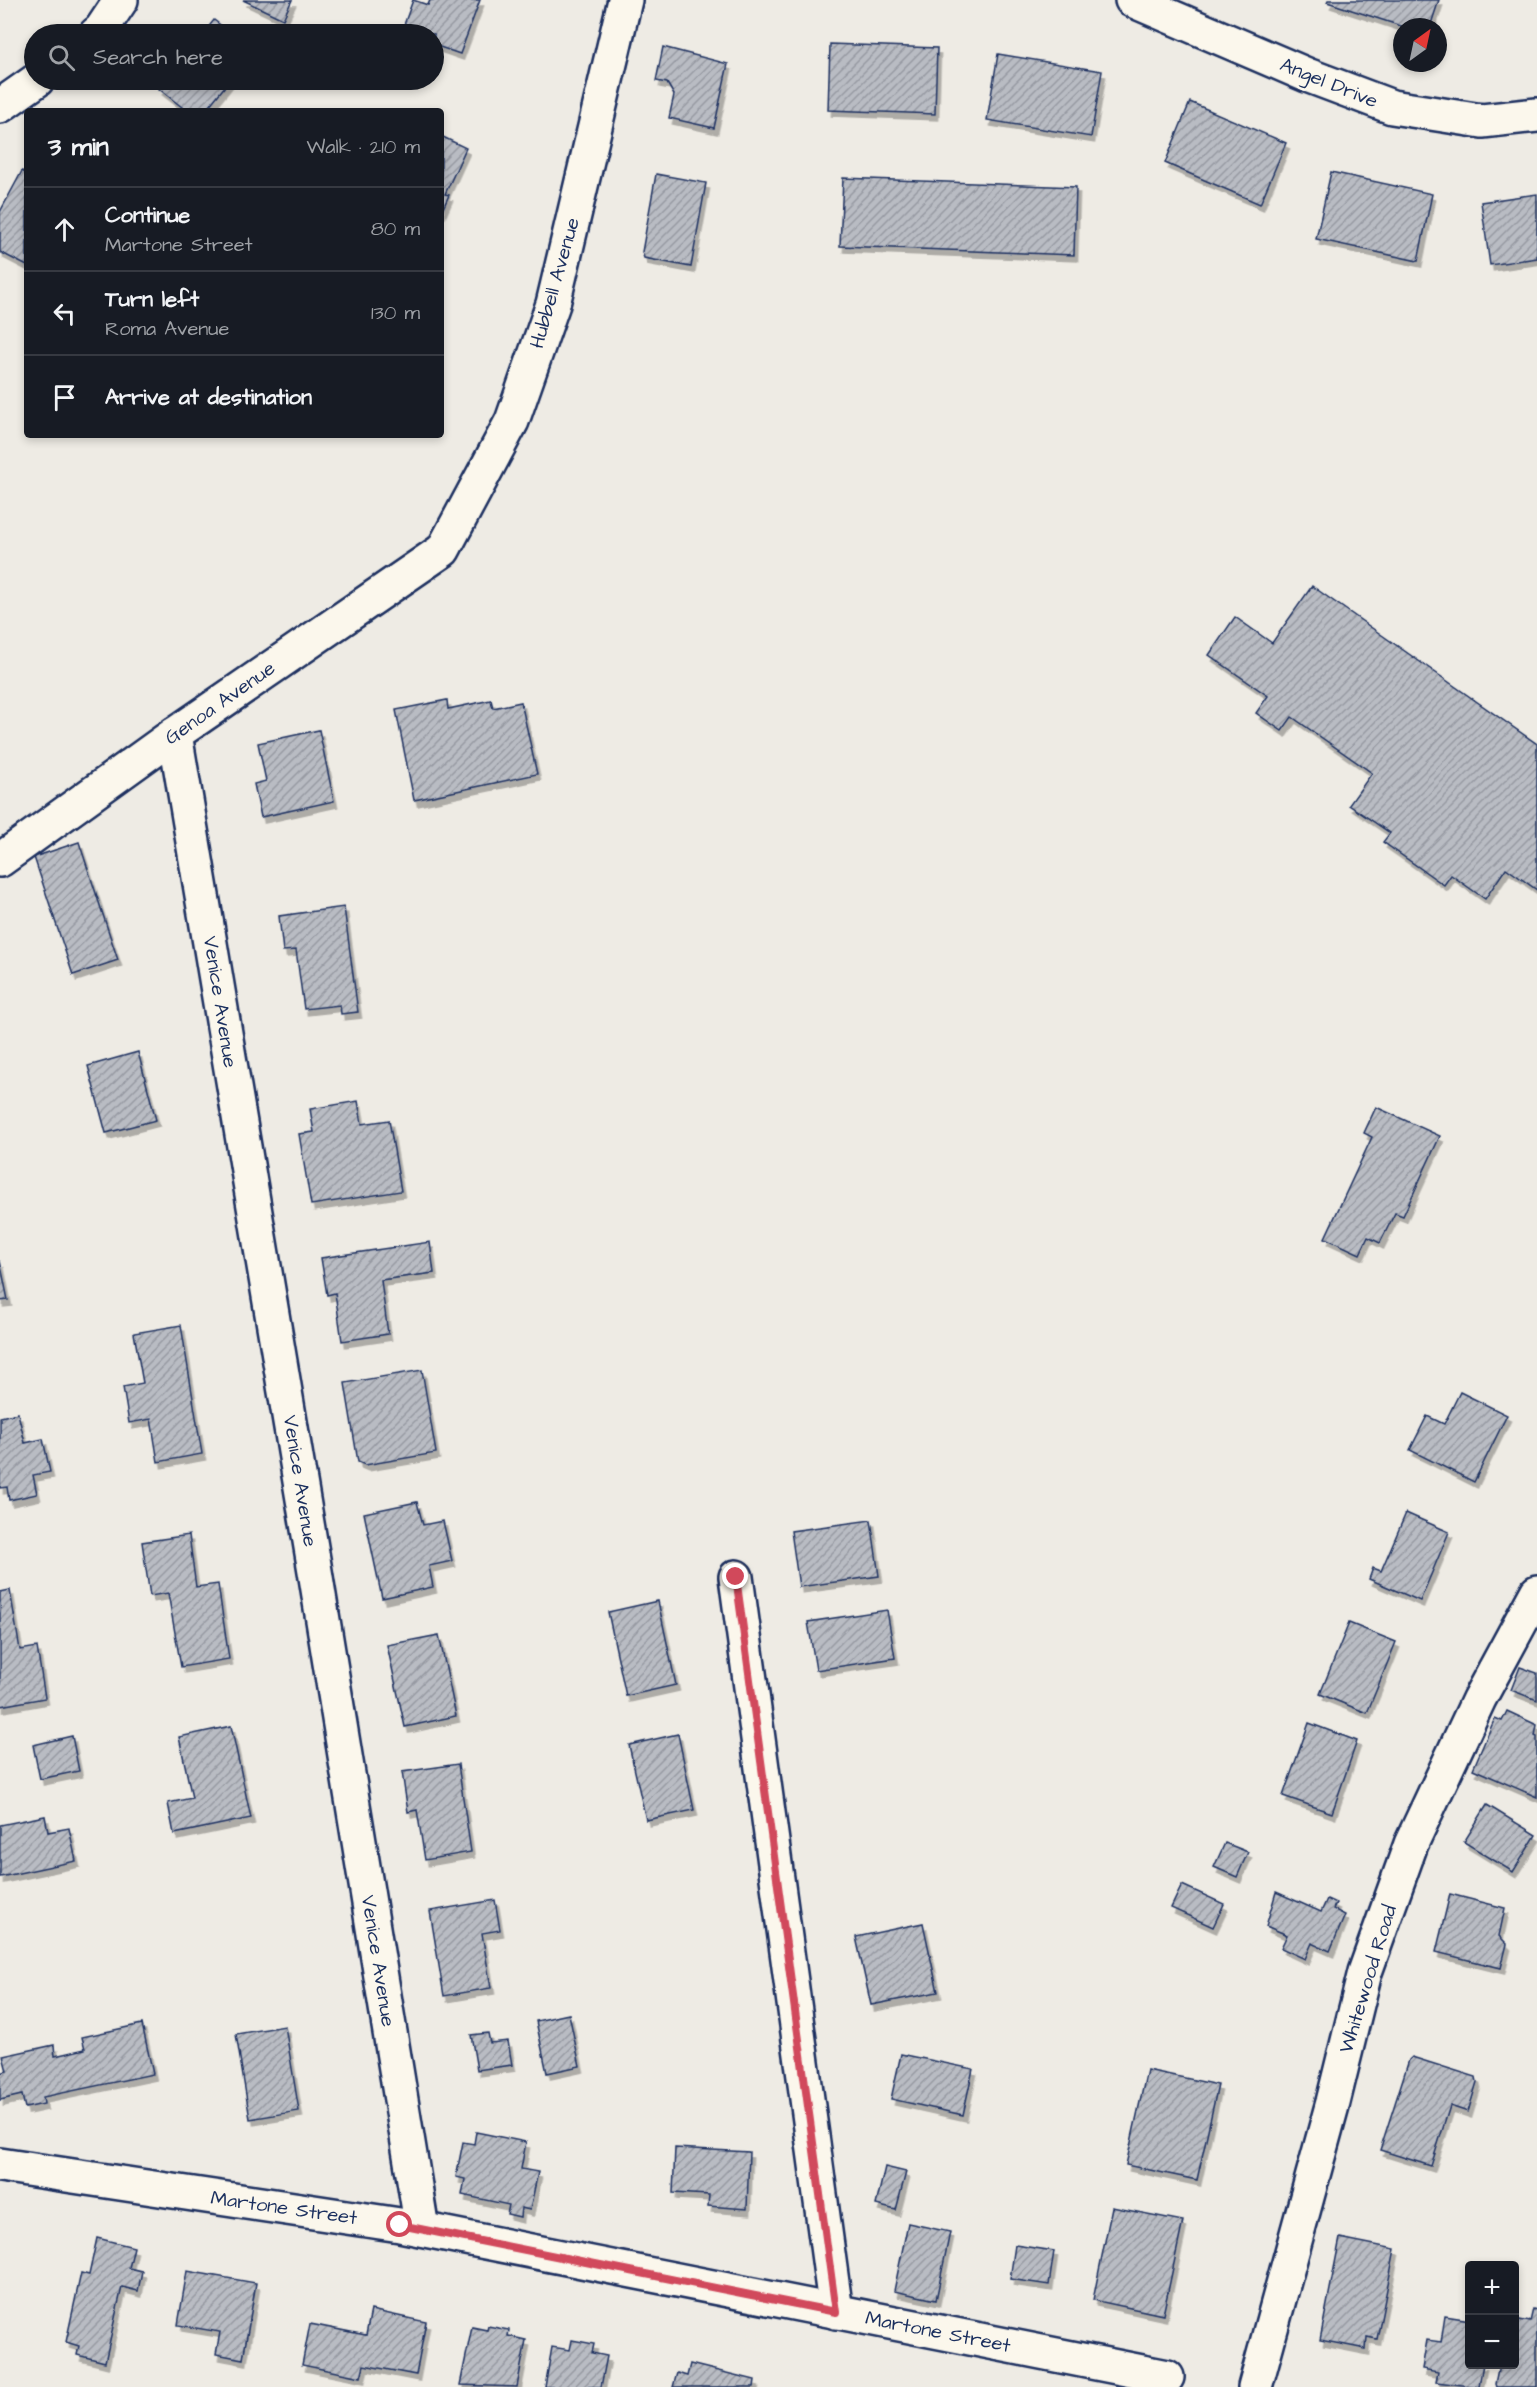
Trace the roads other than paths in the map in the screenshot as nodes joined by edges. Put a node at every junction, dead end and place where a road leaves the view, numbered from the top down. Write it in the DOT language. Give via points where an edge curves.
graph roads {
  1 [pos="121,0"];
  2 [pos="625,0"];
  3 [pos="1132,0"];
  4 [pos="105,24"];
  5 [pos="24,89"];
  6 [pos="0,106"];
  7 [pos="1537,115"];
  8 [pos="443,550"];
  9 [pos="175,734"];
  10 [pos="0,860"];
  11 [pos="736,1577"];
  12 [pos="1537,1592"];
  13 [pos="0,2166"];
  14 [pos="422,2229"];
  15 [pos="836,2312"];
  16 [pos="1167,2377"];
  17 [pos="1255,2387"];
  1 -- 4 [label="street"];
  2 -- 8 [label="street, Hubbell Avenue" via="553,304 512,421"];
  3 -- 7 [label="street, Angel Drive" via="1392,108 1482,121"];
  5 -- 6 [label="street"];
  8 -- 9 [label="street, Genoa Avenue"];
  9 -- 10 [label="street, Genoa Avenue"];
  9 -- 14 [label="street, Venice Avenue"];
  11 -- 15 [label="street"];
  12 -- 17 [label="street, Whitewood Road" via="1479,1699 1411,1844 1365,1972"];
  13 -- 14 [label="street, Martone Street"];
  14 -- 15 [label="street, Martone Street"];
  15 -- 16 [label="street, Martone Street"];
}
